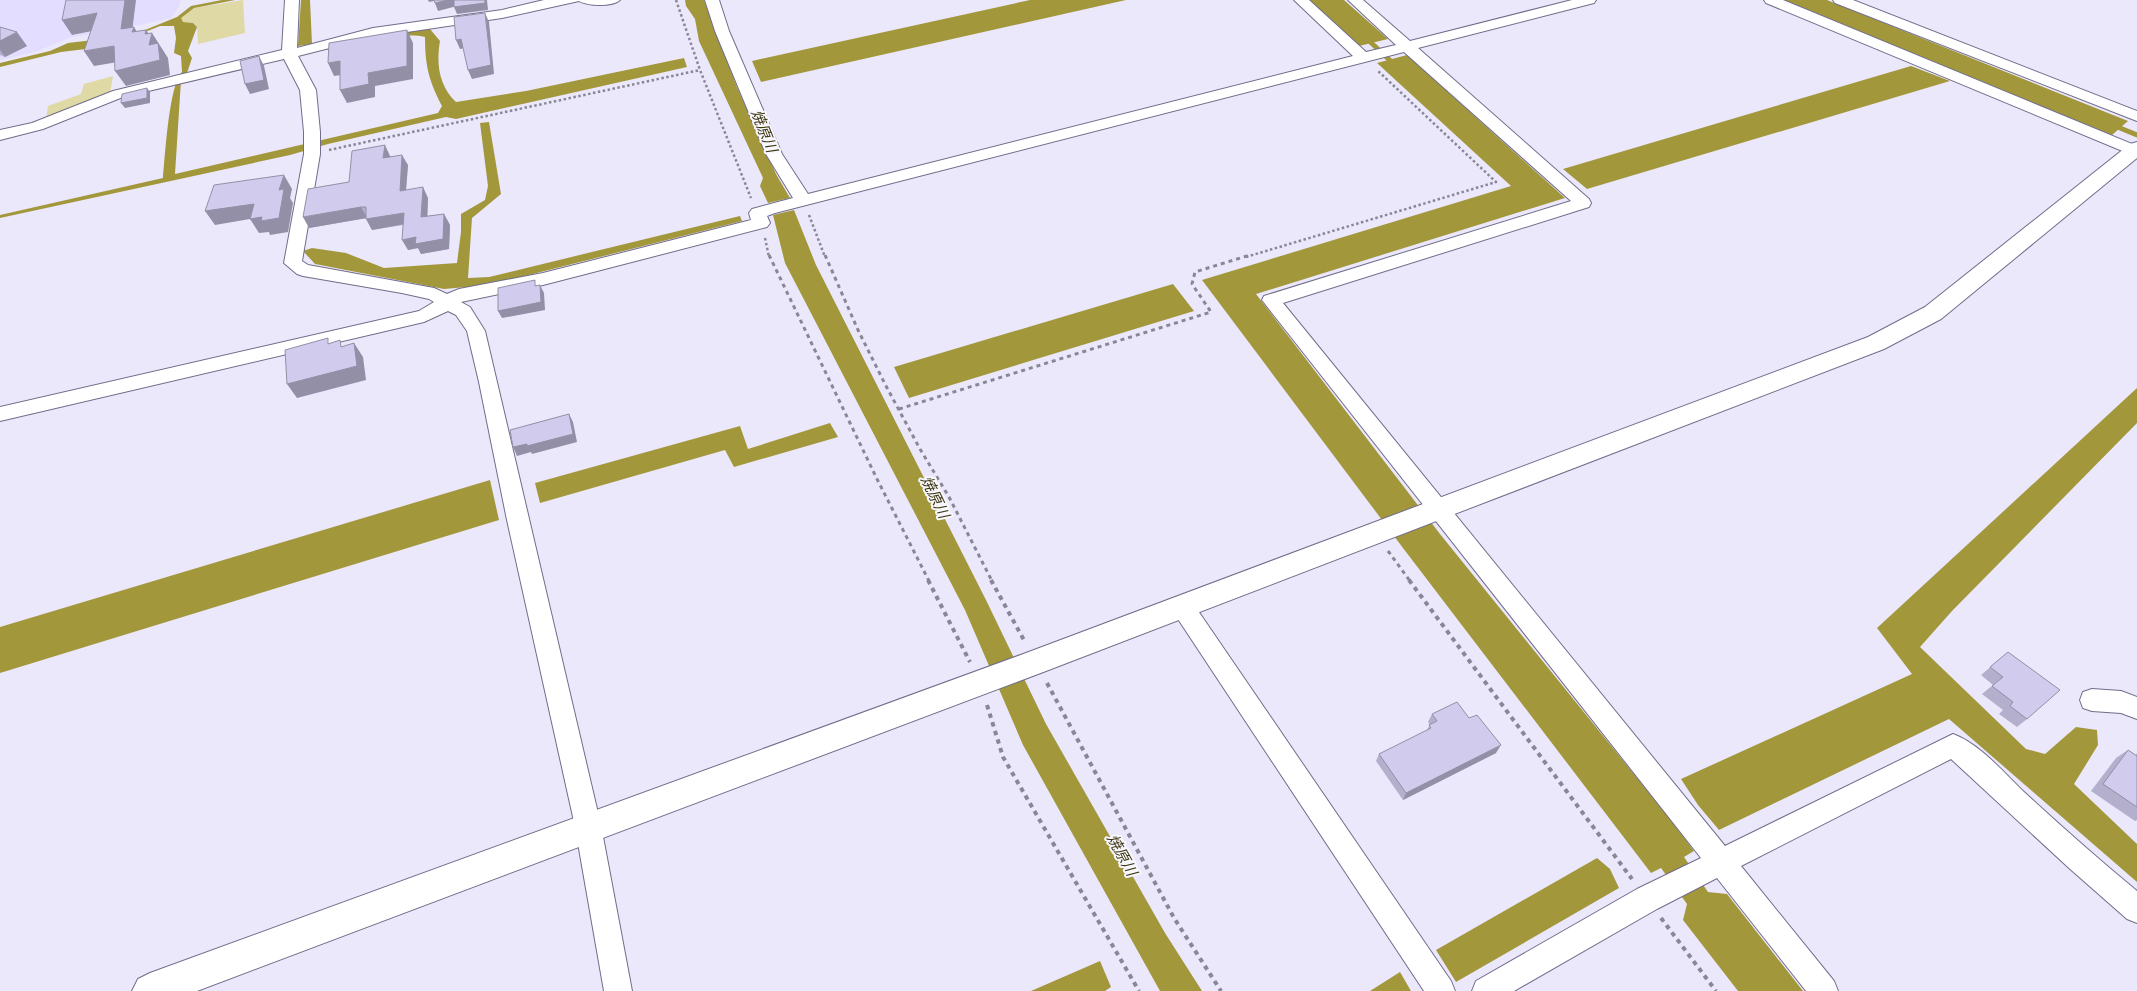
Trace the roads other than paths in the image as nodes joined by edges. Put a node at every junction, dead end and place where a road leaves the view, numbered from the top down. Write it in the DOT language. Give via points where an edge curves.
graph roads {
  1 [pos="292,0"];
  2 [pos="573,0"];
  3 [pos="585,0"];
  4 [pos="613,0"];
  5 [pos="712,0"];
  6 [pos="1301,0"];
  7 [pos="1355,0"];
  8 [pos="1589,0"];
  9 [pos="1771,0"];
  10 [pos="1840,0"];
  11 [pos="1406,47"];
  12 [pos="296,52"];
  13 [pos="1365,57"];
  14 [pos="2137,116"];
  15 [pos="0,135"];
  16 [pos="2136,150"];
  17 [pos="800,202"];
  18 [pos="447,302"];
  19 [pos="0,414"];
  20 [pos="1438,509"];
  21 [pos="1182,606"];
  22 [pos="2092,700"];
  23 [pos="2137,708"];
  24 [pos="588,826"];
  25 [pos="1712,866"];
  26 [pos="2137,910"];
  27 [pos="150,991"];
  28 [pos="618,991"];
  29 [pos="1440,991"];
  30 [pos="1486,991"];
  31 [pos="1824,991"];
  1 -- 12 [label="street"];
  2 -- 12 [label="street" via="553,1 502,14 379,31"];
  3 -- 4 [label="street"];
  5 -- 17 [label="street" via="774,154"];
  6 -- 13 [label="street"];
  7 -- 11 [label="street"];
  8 -- 11 [label="street"];
  9 -- 16 [label="street"];
  10 -- 14 [label="street"];
  11 -- 13 [label="street"];
  11 -- 20 [label="street" via="1583,203 1271,300"];
  12 -- 15 [label="street" via="118,94 65,116"];
  12 -- 18 [label="street" via="308,90 312,148 293,263 303,270 434,294"];
  13 -- 17 [label="street"];
  16 -- 20 [label="street" via="1933,313 1876,343"];
  17 -- 18 [label="street" via="543,279 459,295"];
  18 -- 19 [label="street" via="424,316"];
  18 -- 24 [label="street" via="463,311 476,331"];
  20 -- 21 [label="street"];
  20 -- 25 [label="street"];
  21 -- 24 [label="street"];
  21 -- 29 [label="street"];
  22 -- 23 [label="street" via="2121,702"];
  24 -- 27 [label="street"];
  24 -- 28 [label="street"];
  25 -- 26 [label="street" via="1953,745"];
  25 -- 30 [label="street"];
  25 -- 31 [label="street"];
}
